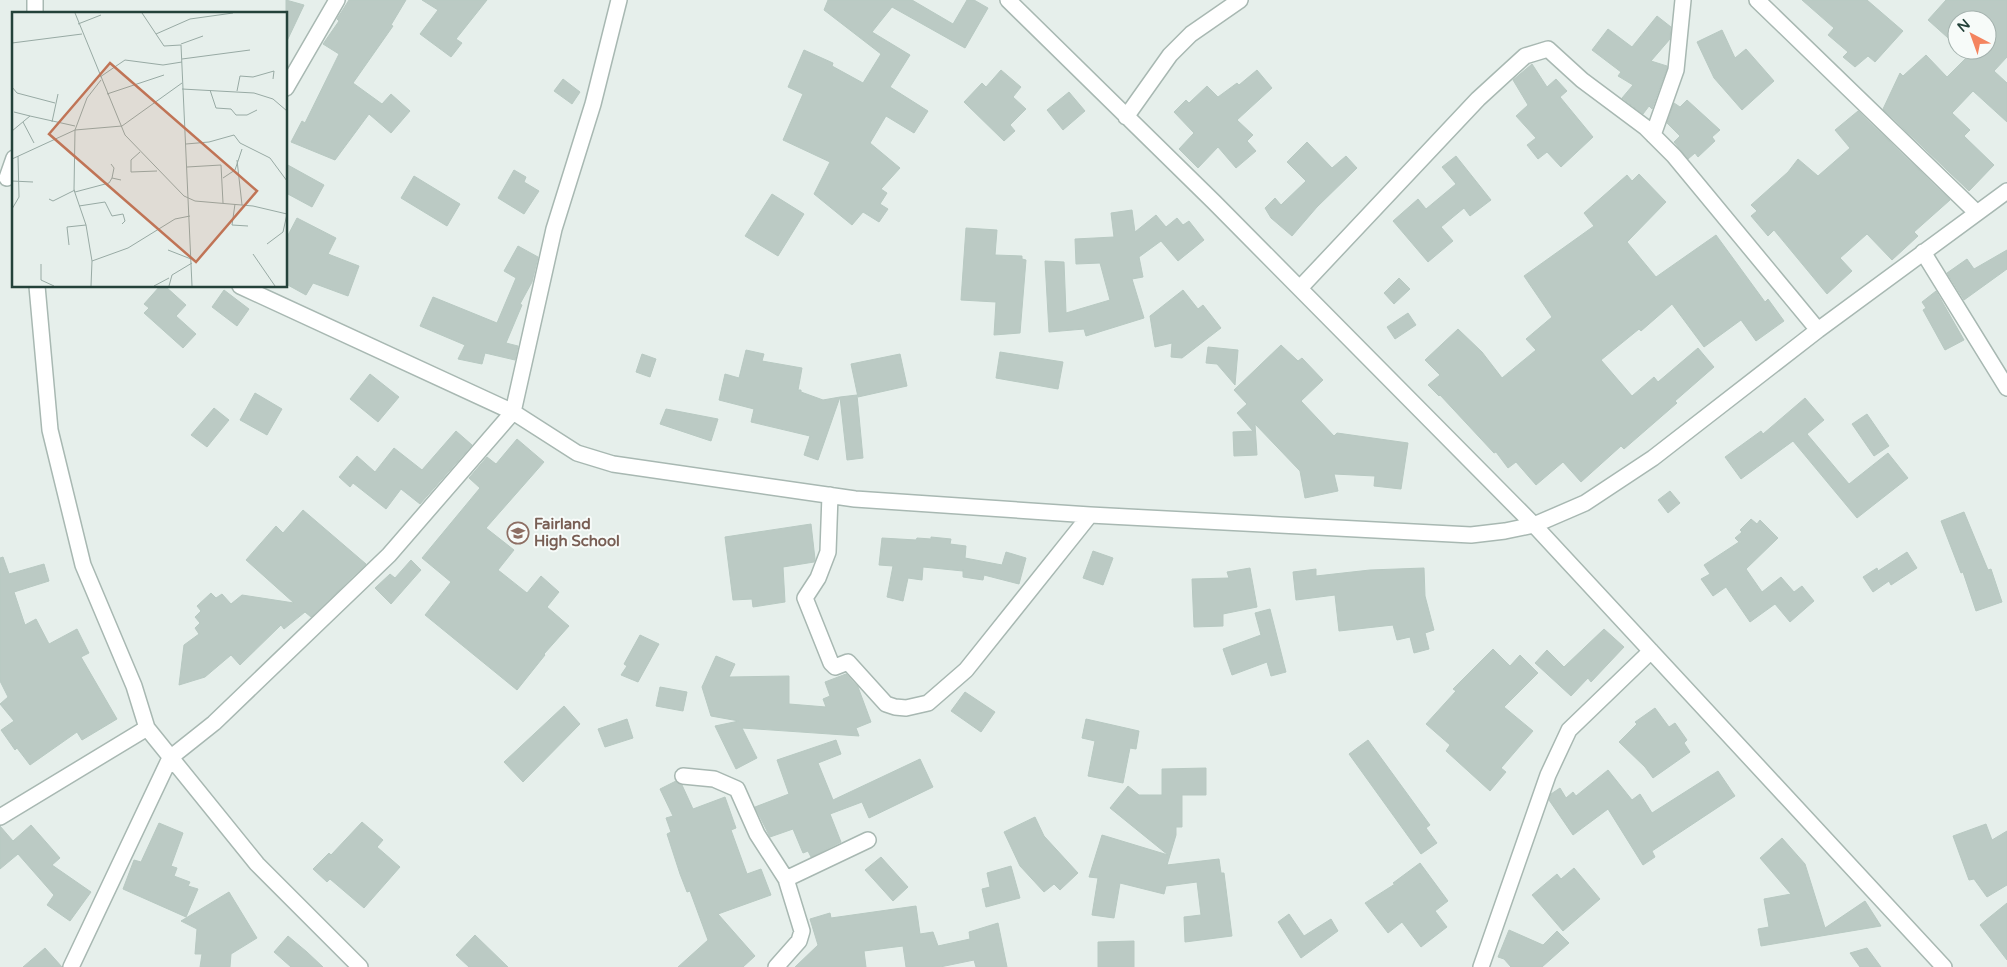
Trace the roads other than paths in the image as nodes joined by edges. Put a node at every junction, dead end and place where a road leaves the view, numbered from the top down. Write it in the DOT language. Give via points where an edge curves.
graph roads {
  1 [pos="337,0"];
  2 [pos="619,0"];
  3 [pos="1008,0"];
  4 [pos="1240,0"];
  5 [pos="1683,0"];
  6 [pos="1757,0"];
  7 [pos="288,85"];
  8 [pos="1126,116"];
  9 [pos="1653,135"];
  10 [pos="12,164"];
  11 [pos="7,178"];
  12 [pos="2007,191"];
  13 [pos="1977,213"];
  14 [pos="1923,252"];
  15 [pos="37,288"];
  16 [pos="244,288"];
  17 [pos="1300,288"];
  18 [pos="1818,330"];
  19 [pos="2007,388"];
  20 [pos="513,412"];
  21 [pos="830,495"];
  22 [pos="1090,515"];
  23 [pos="1534,525"];
  24 [pos="1650,651"];
  25 [pos="147,728"];
  26 [pos="170,758"];
  27 [pos="683,776"];
  28 [pos="0,817"];
  29 [pos="868,840"];
  30 [pos="786,879"];
  31 [pos="71,967"];
  32 [pos="360,967"];
  33 [pos="776,967"];
  34 [pos="1481,967"];
  35 [pos="1944,967"];
  1 -- 7 [label="street"];
  2 -- 20 [label="street" via="593,104 554,229"];
  3 -- 8 [label="street"];
  4 -- 8 [label="street" via="1191,34 1170,55"];
  5 -- 9 [label="street" via="1676,70"];
  6 -- 13 [label="street"];
  8 -- 17 [label="street"];
  9 -- 17 [label="street" via="1548,49 1524,56 1478,98"];
  9 -- 18 [label="street"];
  10 -- 11 [label="street"];
  12 -- 13 [label="street"];
  13 -- 14 [label="street"];
  14 -- 18 [label="street"];
  14 -- 19 [label="street"];
  15 -- 25 [label="street" via="50,430 83,565 134,686"];
  16 -- 20 [label="street"];
  17 -- 23 [label="street"];
  18 -- 23 [label="street" via="1653,458 1585,503"];
  20 -- 21 [label="street" via="577,452 613,464"];
  20 -- 26 [label="street" via="389,555 214,723"];
  21 -- 22 [label="street"];
  21 -- 22 [label="street" via="828,552 818,578 805,598 831,663 835,667 848,662 886,704 895,707 928,703 966,670"];
  22 -- 23 [label="street" via="1471,535"];
  23 -- 24 [label="street"];
  24 -- 34 [label="street" via="1569,730 1548,775"];
  24 -- 35 [label="street"];
  25 -- 26 [label="street"];
  25 -- 28 [label="street"];
  26 -- 31 [label="street"];
  26 -- 32 [label="street" via="257,864"];
  27 -- 30 [label="street" via="714,778 737,789 757,834"];
  29 -- 30 [label="street"];
  30 -- 33 [label="street" via="802,931 799,941"];
}
